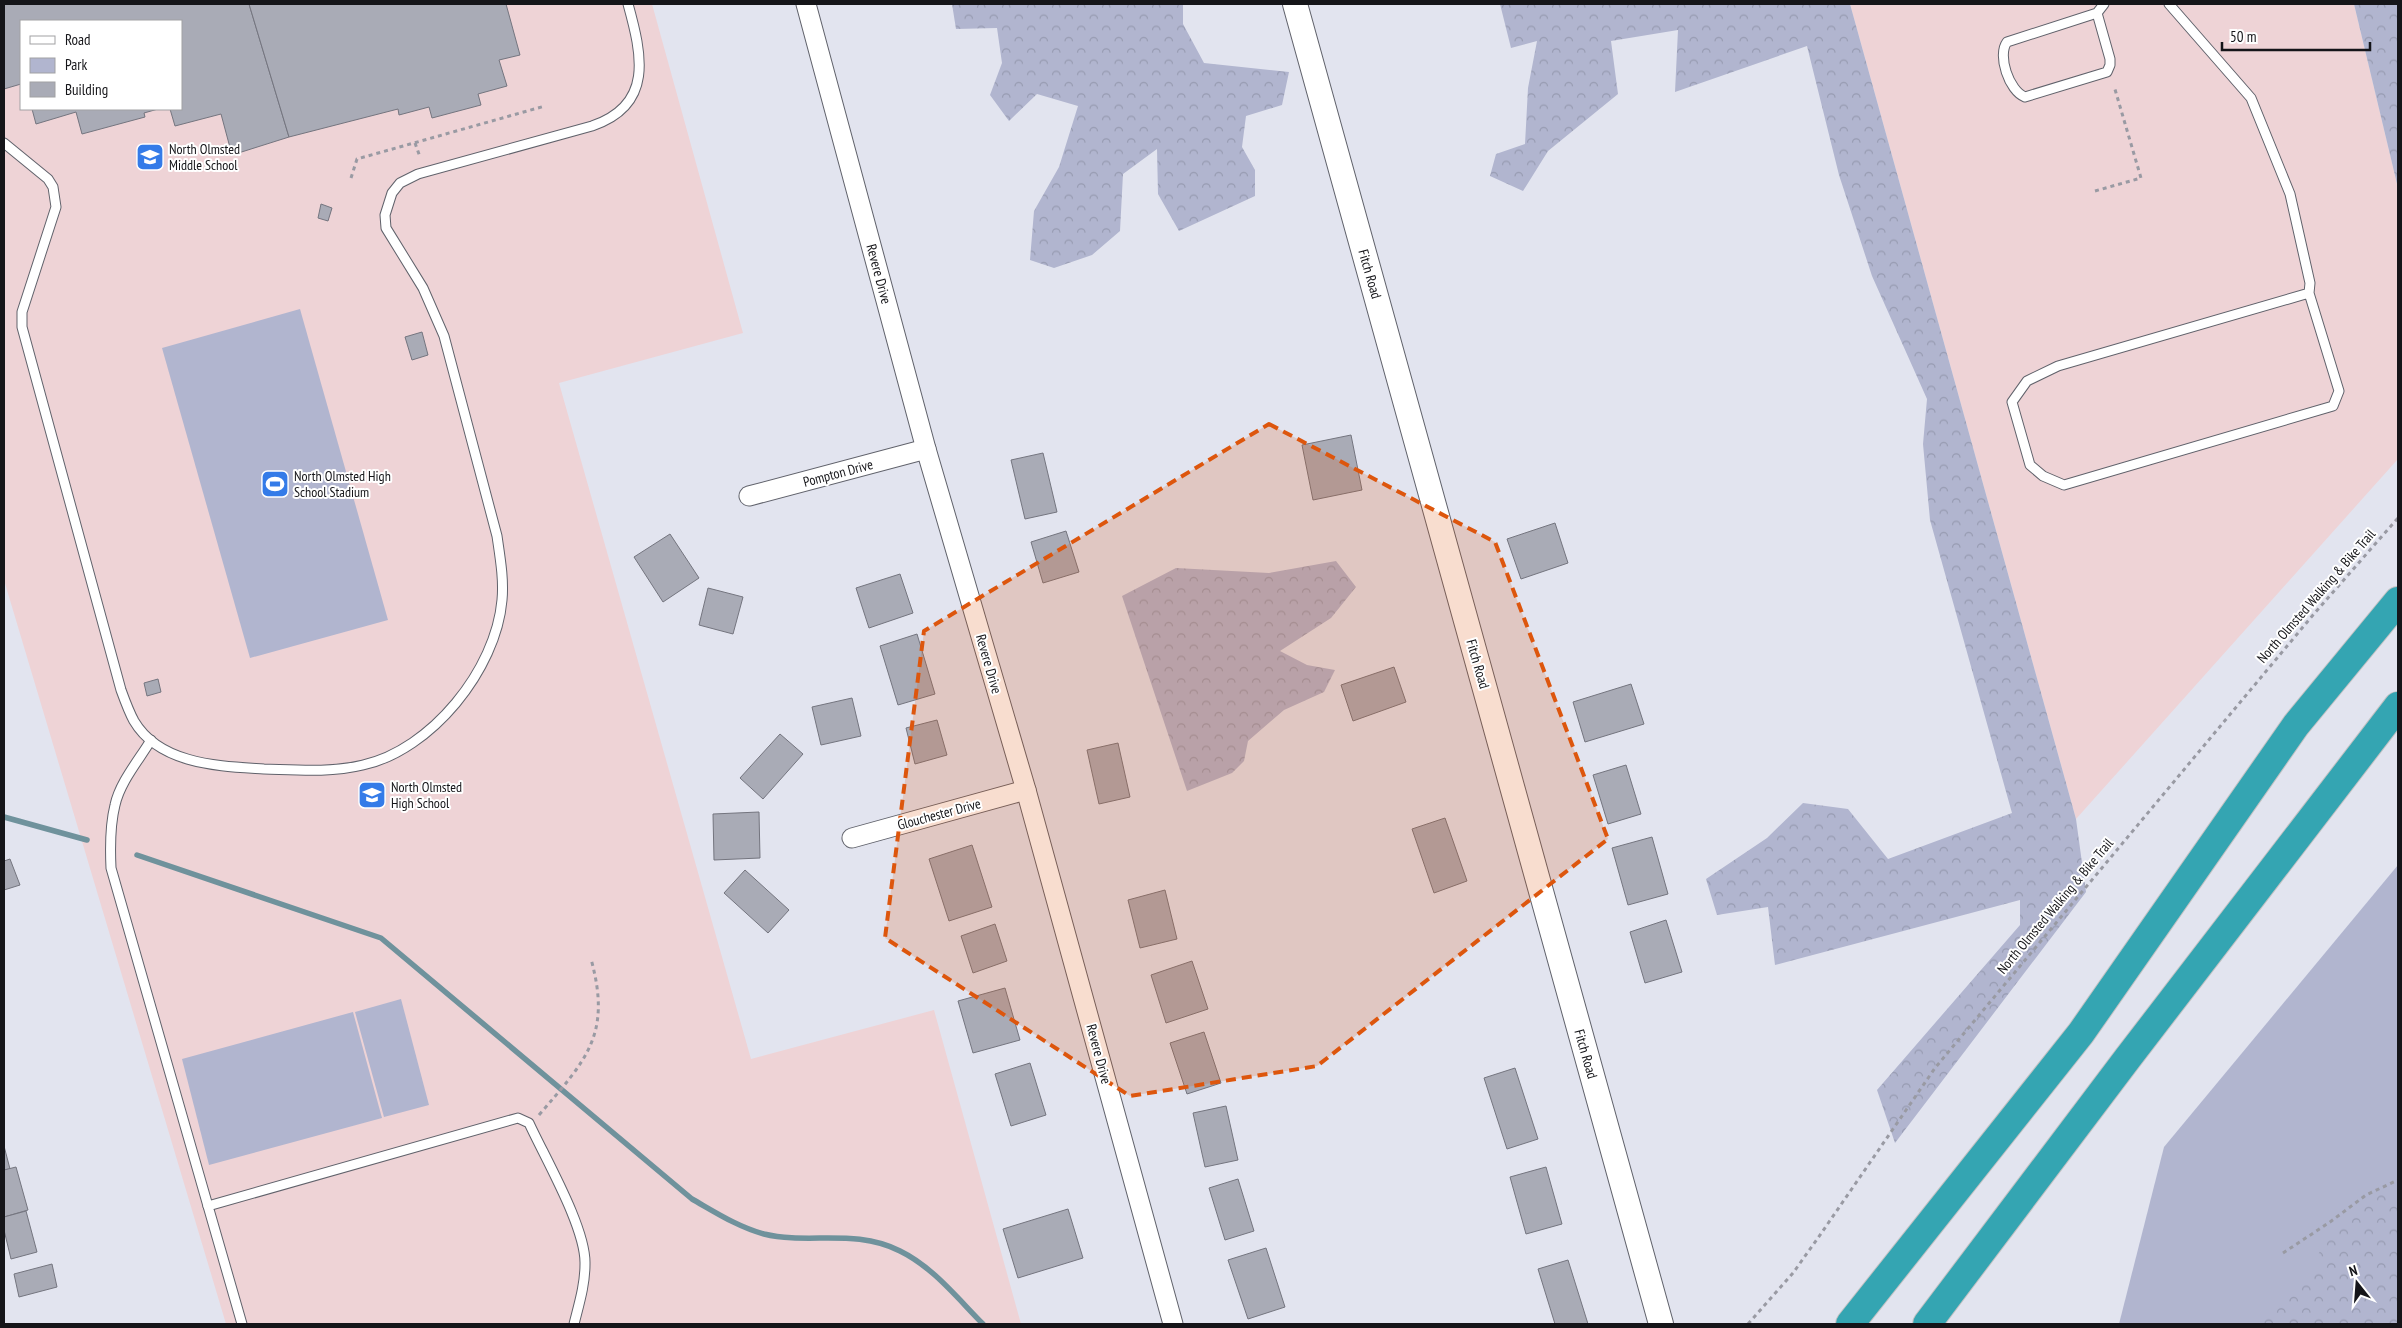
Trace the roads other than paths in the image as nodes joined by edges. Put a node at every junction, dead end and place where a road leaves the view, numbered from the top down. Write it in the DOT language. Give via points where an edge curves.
graph roads {
  1 [pos="628,4"];
  2 [pos="806,4"];
  3 [pos="1294,4"];
  4 [pos="2104,4"];
  5 [pos="2168,4"];
  6 [pos="2096,13"];
  7 [pos="4,143"];
  8 [pos="2308,293"];
  9 [pos="926,449"];
  10 [pos="749,496"];
  11 [pos="2398,601"];
  12 [pos="2398,706"];
  13 [pos="151,740"];
  14 [pos="1026,790"];
  15 [pos="852,838"];
  16 [pos="208,1206"];
  17 [pos="242,1324"];
  18 [pos="574,1324"];
  19 [pos="1173,1324"];
  20 [pos="1661,1324"];
  21 [pos="1850,1324"];
  22 [pos="1927,1324"];
  1 -- 13 [label="lane" via="639,44 639,61 636,93 627,105 592,126 418,174 400,183 388,201 385,215 388,236 423,288 446,342 497,536 502,601 495,634 470,686 433,726 402,749 365,765 344,769 290,770 204,763 184,759"];
  2 -- 9 [label="street, Revere Drive"];
  3 -- 20 [label="street, Fitch Road"];
  4 -- 6 [label="lane"];
  5 -- 8 [label="lane" via="2251,98 2290,194 2310,283"];
  6 -- 6 [label="lane" via="2007,42 2002,54 2012,87 2019,95 2024,97 2107,72 2110,59"];
  7 -- 13 [label="lane" via="44,174 53,187 56,207 22,312 24,336 121,690 135,723"];
  8 -- 8 [label="lane" via="2058,366 2027,381 2012,402 2030,465 2043,476 2064,484 2333,406 2339,391"];
  9 -- 10 [label="street, Pompton Drive"];
  9 -- 14 [label="street, Revere Drive"];
  11 -- 21 [label="highway" via="2296,725 2081,1033"];
  12 -- 22 [label="highway" via="2144,1035"];
  13 -- 16 [label="lane" via="115,804 110,842 111,868"];
  14 -- 15 [label="street, Glouchester Drive"];
  14 -- 19 [label="street, Revere Drive"];
  16 -- 17 [label="lane"];
  16 -- 18 [label="lane" via="518,1118 529,1123 581,1237 585,1262 584,1289"];
}
